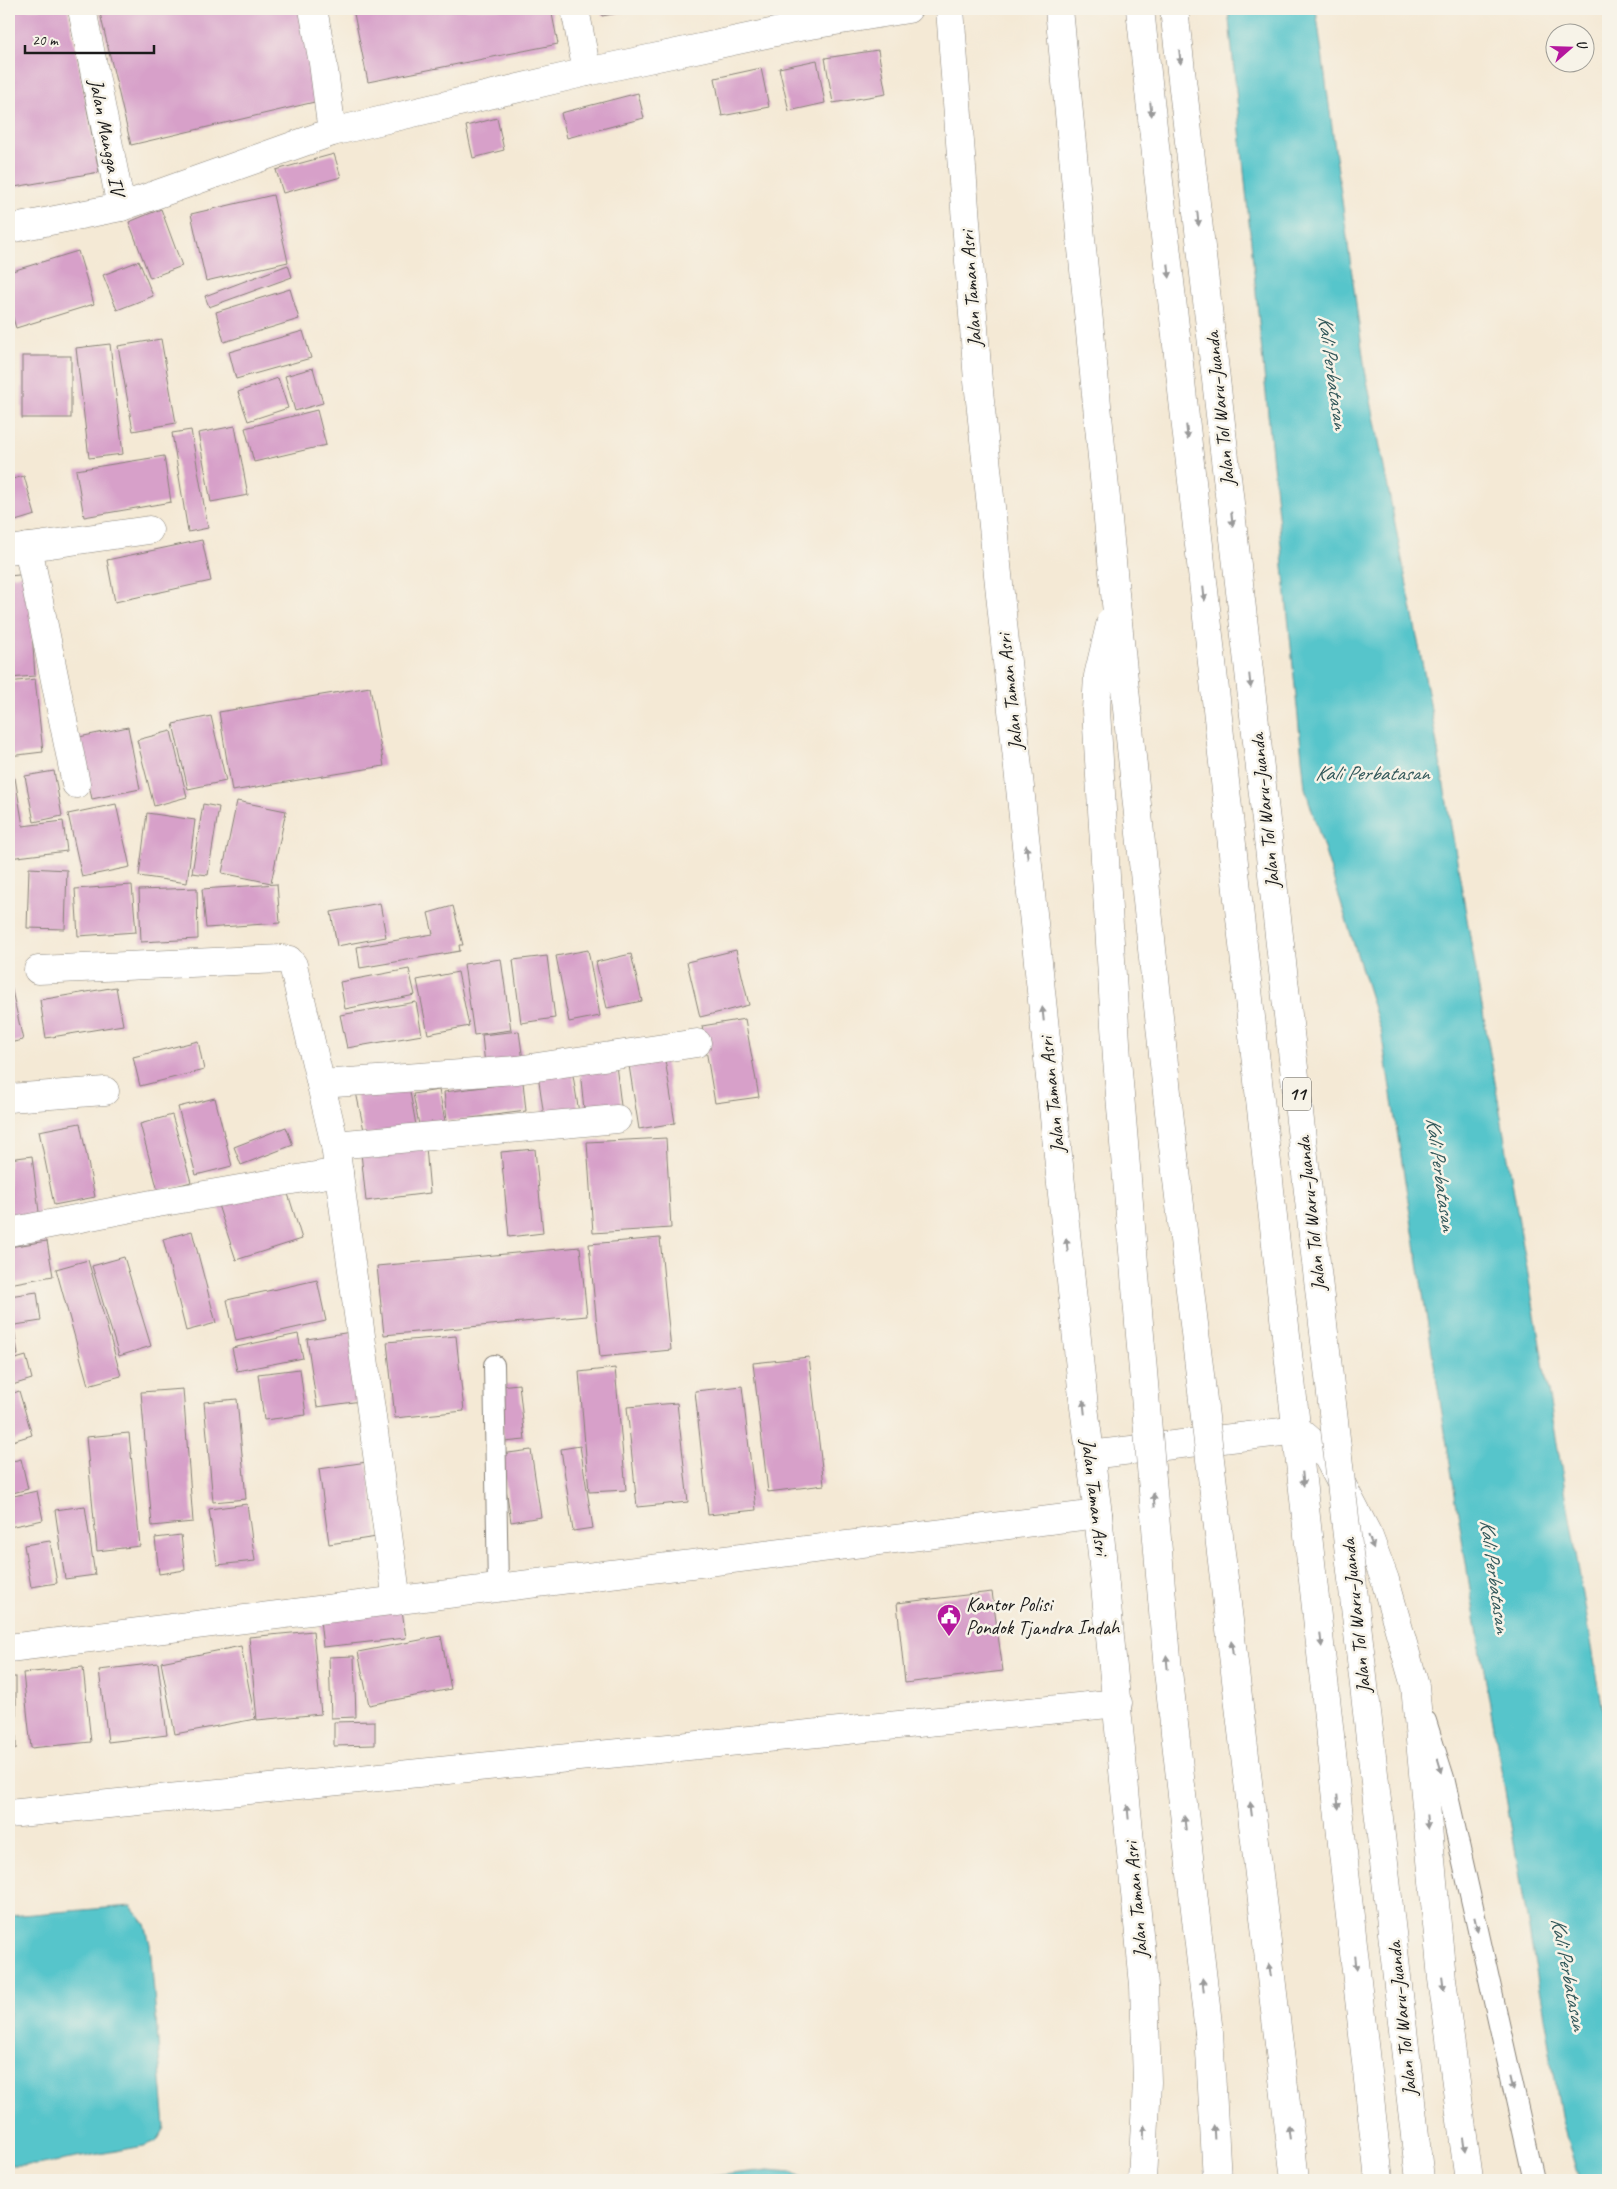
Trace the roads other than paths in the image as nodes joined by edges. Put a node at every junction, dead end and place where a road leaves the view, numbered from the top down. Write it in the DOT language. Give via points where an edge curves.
graph roads {
  1 [pos="82,9"];
  2 [pos="313,9"];
  3 [pos="575,9"];
  4 [pos="908,9"];
  5 [pos="950,9"];
  6 [pos="1059,9"];
  7 [pos="1140,9"];
  8 [pos="1174,9"];
  9 [pos="798,18"];
  10 [pos="588,72"];
  11 [pos="332,132"];
  12 [pos="121,207"];
  13 [pos="9,229"];
  14 [pos="149,530"];
  15 [pos="18,549"];
  16 [pos="1116,603"];
  17 [pos="76,784"];
  18 [pos="38,970"];
  19 [pos="697,1043"];
  20 [pos="321,1084"];
  21 [pos="105,1091"];
  22 [pos="9,1098"];
  23 [pos="617,1119"];
  24 [pos="335,1145"];
  25 [pos="339,1172"];
  26 [pos="9,1232"];
  27 [pos="494,1365"];
  28 [pos="1298,1430"];
  29 [pos="1090,1455"];
  30 [pos="1098,1514"];
  31 [pos="498,1588"];
  32 [pos="398,1600"];
  33 [pos="9,1648"];
  34 [pos="1414,1686"];
  35 [pos="1118,1702"];
  36 [pos="9,1814"];
  37 [pos="1142,2180"];
  38 [pos="1217,2180"];
  39 [pos="1295,2180"];
  40 [pos="1379,2180"];
  41 [pos="1420,2180"];
  42 [pos="1470,2180"];
  43 [pos="1534,2180"];
  1 -- 12 [label="main road, Jalan Mangga IV"];
  2 -- 11 [label="main road"];
  3 -- 10 [label="main road"];
  4 -- 9 [label="main road"];
  29 -- 5 [label="main road, Jalan Taman Asri, one-way" via="978,381"];
  6 -- 16 [label="main road, bridge"];
  7 -- 28 [label="main road, one-way"];
  8 -- 41 [label="main road, Jalan Tol Waru–Juanda / 11, one-way, bridge"];
  9 -- 10 [label="main road"];
  10 -- 11 [label="main road"];
  11 -- 12 [label="main road"];
  12 -- 13 [label="main road"];
  14 -- 15 [label="main road"];
  15 -- 17 [label="main road"];
  38 -- 16 [label="main road, one-way, bridge" via="1209,2033 1168,1671 1117,1059 1096,710 1098,676"];
  39 -- 16 [label="main road, one-way, bridge" via="1168,1103"];
  18 -- 20 [label="main road" via="289,960"];
  19 -- 20 [label="main road" via="517,1070"];
  20 -- 24 [label="main road"];
  21 -- 22 [label="main road"];
  23 -- 24 [label="main road"];
  24 -- 25 [label="main road"];
  25 -- 26 [label="main road"];
  25 -- 32 [label="main road"];
  27 -- 31 [label="lane"];
  28 -- 29 [label="main road"];
  28 -- 34 [label="main road, one-way" via="1326,1454 1369,1537 1385,1580"];
  28 -- 40 [label="main road, one-way"];
  29 -- 30 [label="main road, Jalan Taman Asri"];
  30 -- 31 [label="main road"];
  30 -- 35 [label="main road, Jalan Taman Asri"];
  31 -- 32 [label="main road"];
  32 -- 33 [label="main road"];
  34 -- 42 [label="main road, one-way" via="1442,1979"];
  34 -- 43 [label="lane, one-way" via="1444,1778"];
  35 -- 36 [label="main road"];
  37 -- 35 [label="main road, Jalan Taman Asri, one-way" via="1147,2032"];
}
